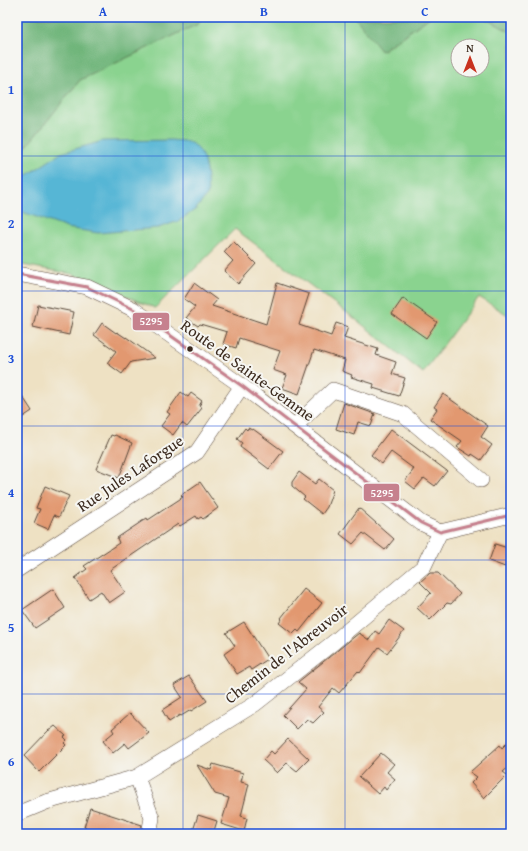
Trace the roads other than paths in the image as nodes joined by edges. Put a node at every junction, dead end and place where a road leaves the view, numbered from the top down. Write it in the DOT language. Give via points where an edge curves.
graph roads {
  1 [pos="17,274"];
  2 [pos="242,386"];
  3 [pos="295,426"];
  4 [pos="481,480"];
  5 [pos="511,515"];
  6 [pos="440,532"];
  7 [pos="17,570"];
  8 [pos="137,777"];
  9 [pos="17,814"];
  10 [pos="149,834"];
  1 -- 2 [label="street, Route de Sainte-Gemme" via="87,287 133,309"];
  2 -- 3 [label="street, Route de Sainte-Gemme"];
  2 -- 7 [label="street, Rue Jules Laforgue" via="197,452"];
  3 -- 4 [label="street" via="333,390 403,414"];
  3 -- 6 [label="street, Route de Sainte-Gemme" via="421,523"];
  5 -- 6 [label="street"];
  6 -- 8 [label="street, Chemin de l'Abreuvoir" via="424,566 334,642 255,704"];
  8 -- 9 [label="street, Chemin de l'Abreuvoir" via="46,802"];
  8 -- 10 [label="street" via="152,818"];
}
